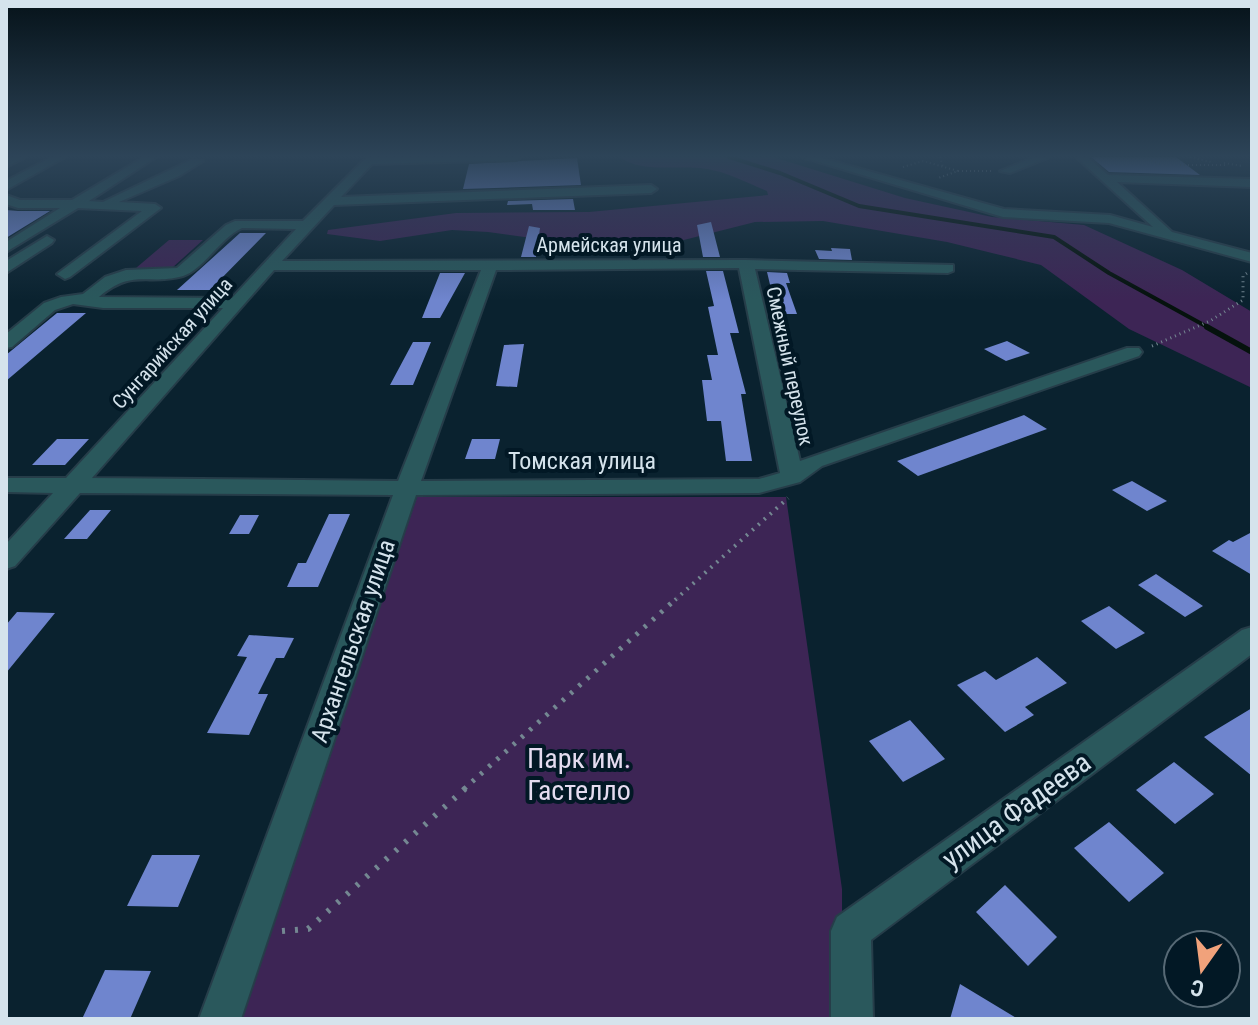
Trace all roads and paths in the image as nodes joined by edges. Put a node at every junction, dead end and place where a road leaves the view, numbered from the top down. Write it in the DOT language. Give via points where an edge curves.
graph roads {
  1 [pos="74,205"];
  2 [pos="98,205"];
  3 [pos="103,205"];
  4 [pos="325,205"];
  5 [pos="975,205"];
  6 [pos="1136,205"];
  7 [pos="307,225"];
  8 [pos="1171,235"];
  9 [pos="6,248"];
  10 [pos="1252,258"];
  11 [pos="746,264"];
  12 [pos="490,265"];
  13 [pos="270,266"];
  14 [pos="6,268"];
  15 [pos="948,268"];
  16 [pos="1252,270"];
  17 [pos="65,274"];
  18 [pos="88,298"];
  19 [pos="238,303"];
  20 [pos="6,343"];
  21 [pos="1133,352"];
  22 [pos="792,477"];
  23 [pos="6,485"];
  24 [pos="76,485"];
  25 [pos="407,488"];
  26 [pos="6,560"];
  27 [pos="1252,638"];
  28 [pos="251,932"];
  29 [pos="220,1019"];
  30 [pos="852,1019"];
  1 -- 9 [label="street"];
  2 -- 3 [label="street"];
  3 -- 14 [label="street"];
  3 -- 17 [label="street" via="155,208"];
  4 -- 7 [label="street, Сунгарийская улица"];
  5 -- 8 [label="street" via="1003,213 1110,219"];
  6 -- 8 [label="street"];
  7 -- 13 [label="street, Сунгарийская улица"];
  7 -- 18 [label="street" via="240,224 181,272 126,275 110,280"];
  8 -- 10 [label="street"];
  11 -- 12 [label="street, Армейская улица"];
  11 -- 15 [label="street, Армейская улица"];
  11 -- 22 [label="street, Смежный переулок"];
  12 -- 13 [label="street, Армейская улица"];
  12 -- 25 [label="street, Архангельская улица"];
  13 -- 19 [label="street, Сунгарийская улица"];
  16 -- 21 [label="path" via="1243,276 1243,300 1196,327"];
  18 -- 19 [label="street" via="103,303"];
  18 -- 20 [label="street" via="62,298"];
  19 -- 24 [label="street, Сунгарийская улица"];
  21 -- 22 [label="street, Томская улица" via="814,461"];
  22 -- 25 [label="street, Томская улица" via="759,486"];
  22 -- 28 [label="path" via="792,494 308,929"];
  23 -- 24 [label="street, Томская улица"];
  24 -- 25 [label="street, Томская улица"];
  24 -- 26 [label="street, Сунгарийская улица"];
  25 -- 28 [label="street, Архангельская улица"];
  27 -- 30 [label="street, улица Фадеева" via="851,931"];
  28 -- 29 [label="street, Архангельская улица"];
}
